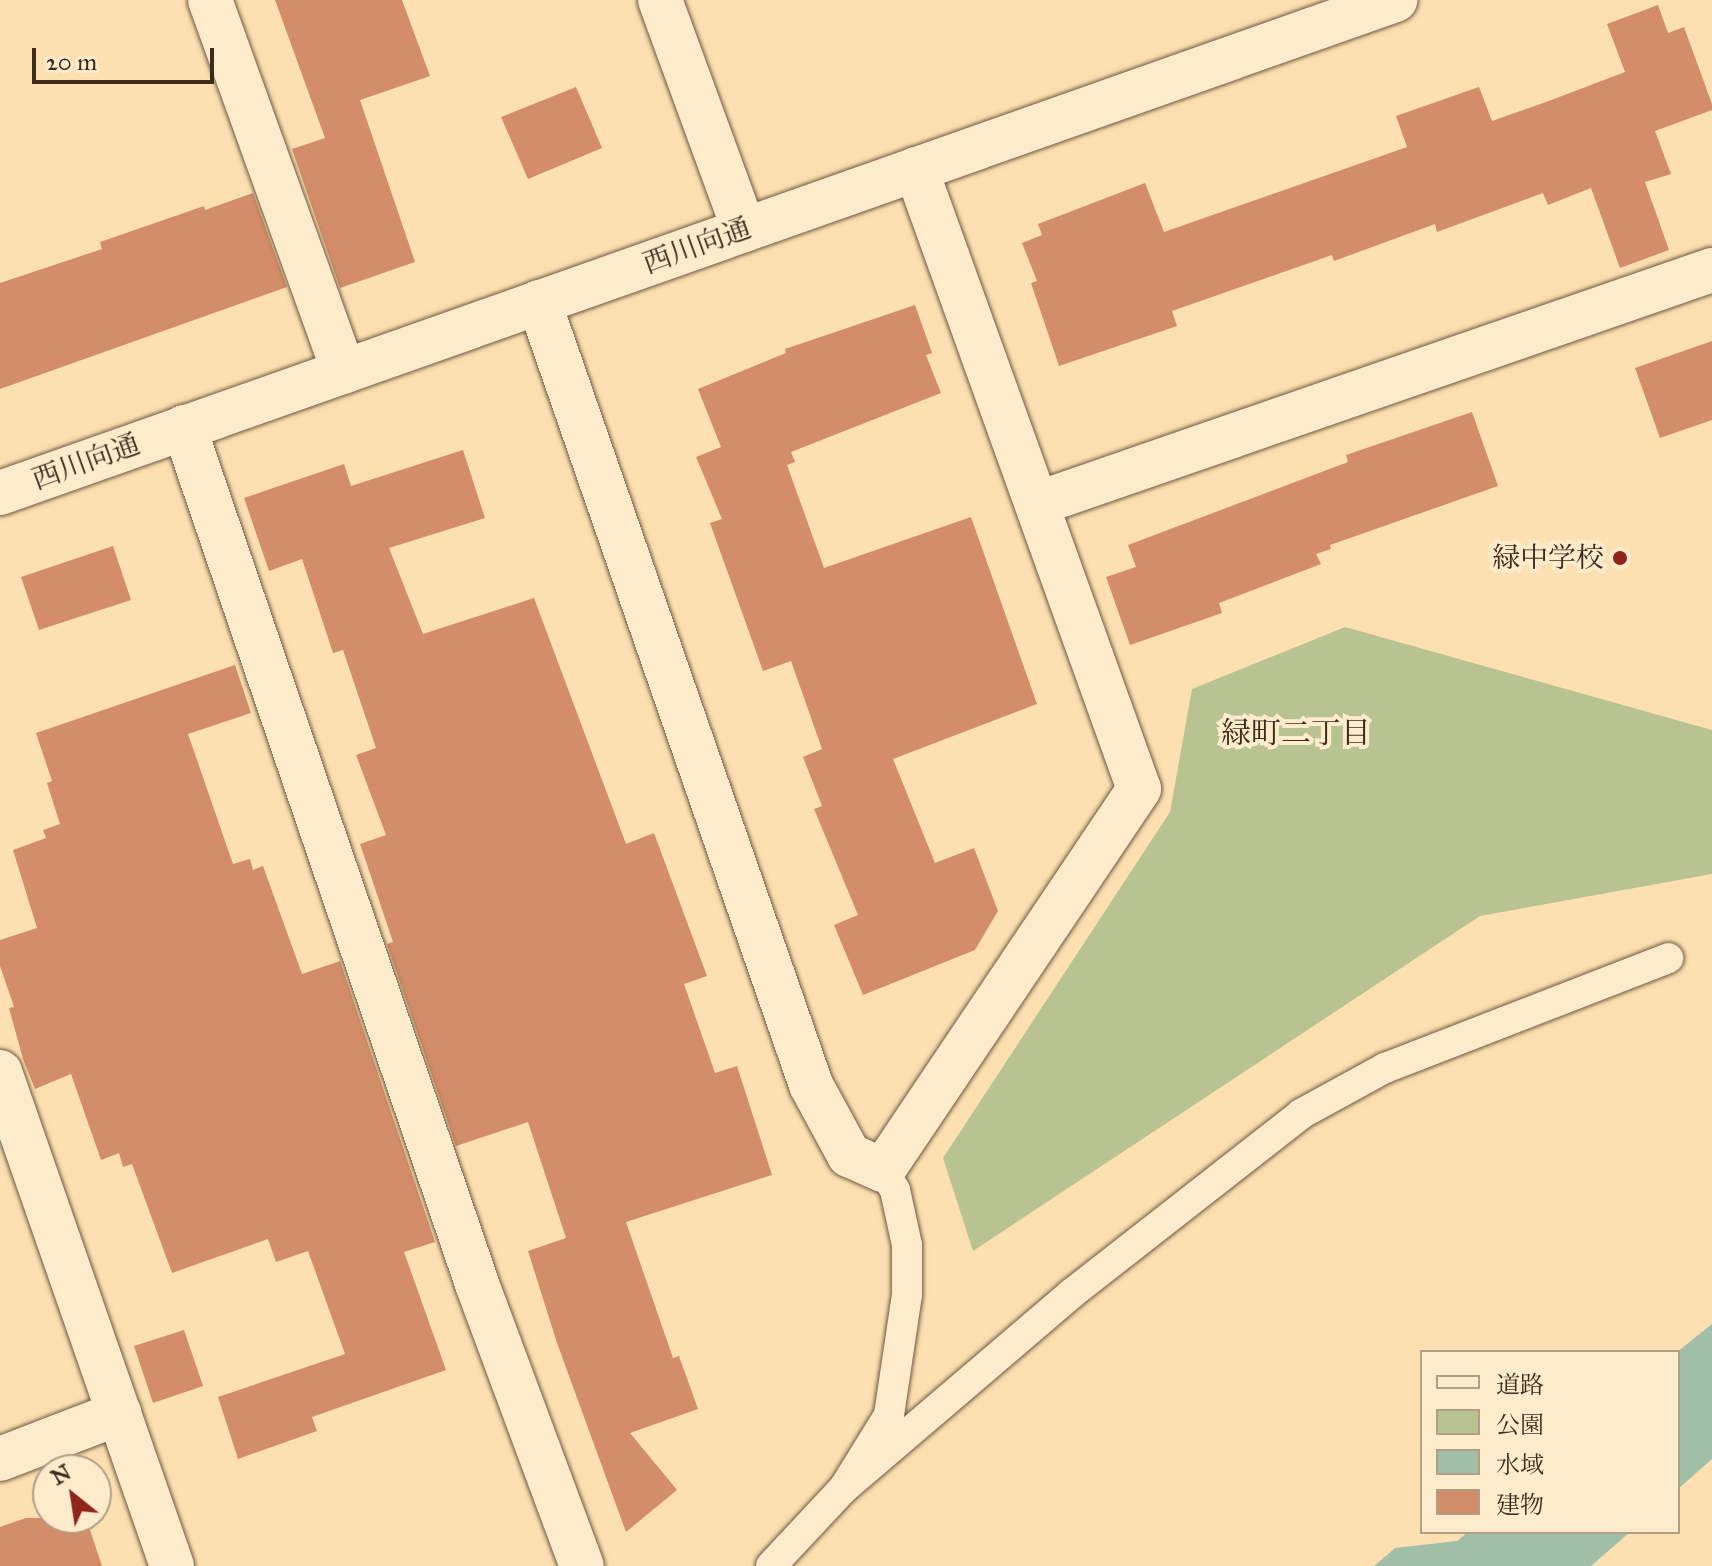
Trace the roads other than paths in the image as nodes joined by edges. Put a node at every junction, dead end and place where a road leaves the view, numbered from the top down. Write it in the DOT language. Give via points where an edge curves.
graph roads {
  1 [pos="210,0"];
  2 [pos="660,0"];
  3 [pos="1395,0"];
  4 [pos="1317,13"];
  5 [pos="916,169"];
  6 [pos="744,230"];
  7 [pos="1712,270"];
  8 [pos="539,302"];
  9 [pos="344,372"];
  10 [pos="184,427"];
  11 [pos="0,493"];
  12 [pos="1039,503"];
  13 [pos="1668,958"];
  14 [pos="0,1072"];
  15 [pos="883,1170"];
  16 [pos="119,1413"];
  17 [pos="0,1459"];
  18 [pos="844,1488"];
  19 [pos="172,1566"];
  20 [pos="582,1566"];
  21 [pos="771,1566"];
  1 -- 9 [label="street"];
  2 -- 6 [label="street"];
  3 -- 4 [label="street, 西川向通"];
  4 -- 5 [label="street, 西川向通"];
  5 -- 6 [label="street, 西川向通"];
  5 -- 12 [label="street"];
  6 -- 8 [label="street, 西川向通"];
  7 -- 12 [label="street"];
  8 -- 9 [label="street, 西川向通"];
  8 -- 15 [label="street" via="811,1085 849,1155"];
  9 -- 10 [label="street, 西川向通"];
  10 -- 11 [label="street, 西川向通"];
  10 -- 20 [label="street" via="477,1284"];
  12 -- 15 [label="street" via="1139,789"];
  13 -- 18 [label="lane" via="1385,1068 1301,1114 1071,1294"];
  14 -- 16 [label="street"];
  15 -- 18 [label="lane" via="895,1190 907,1245 907,1295 889,1415"];
  16 -- 17 [label="street"];
  16 -- 19 [label="street"];
  18 -- 21 [label="lane"];
}
